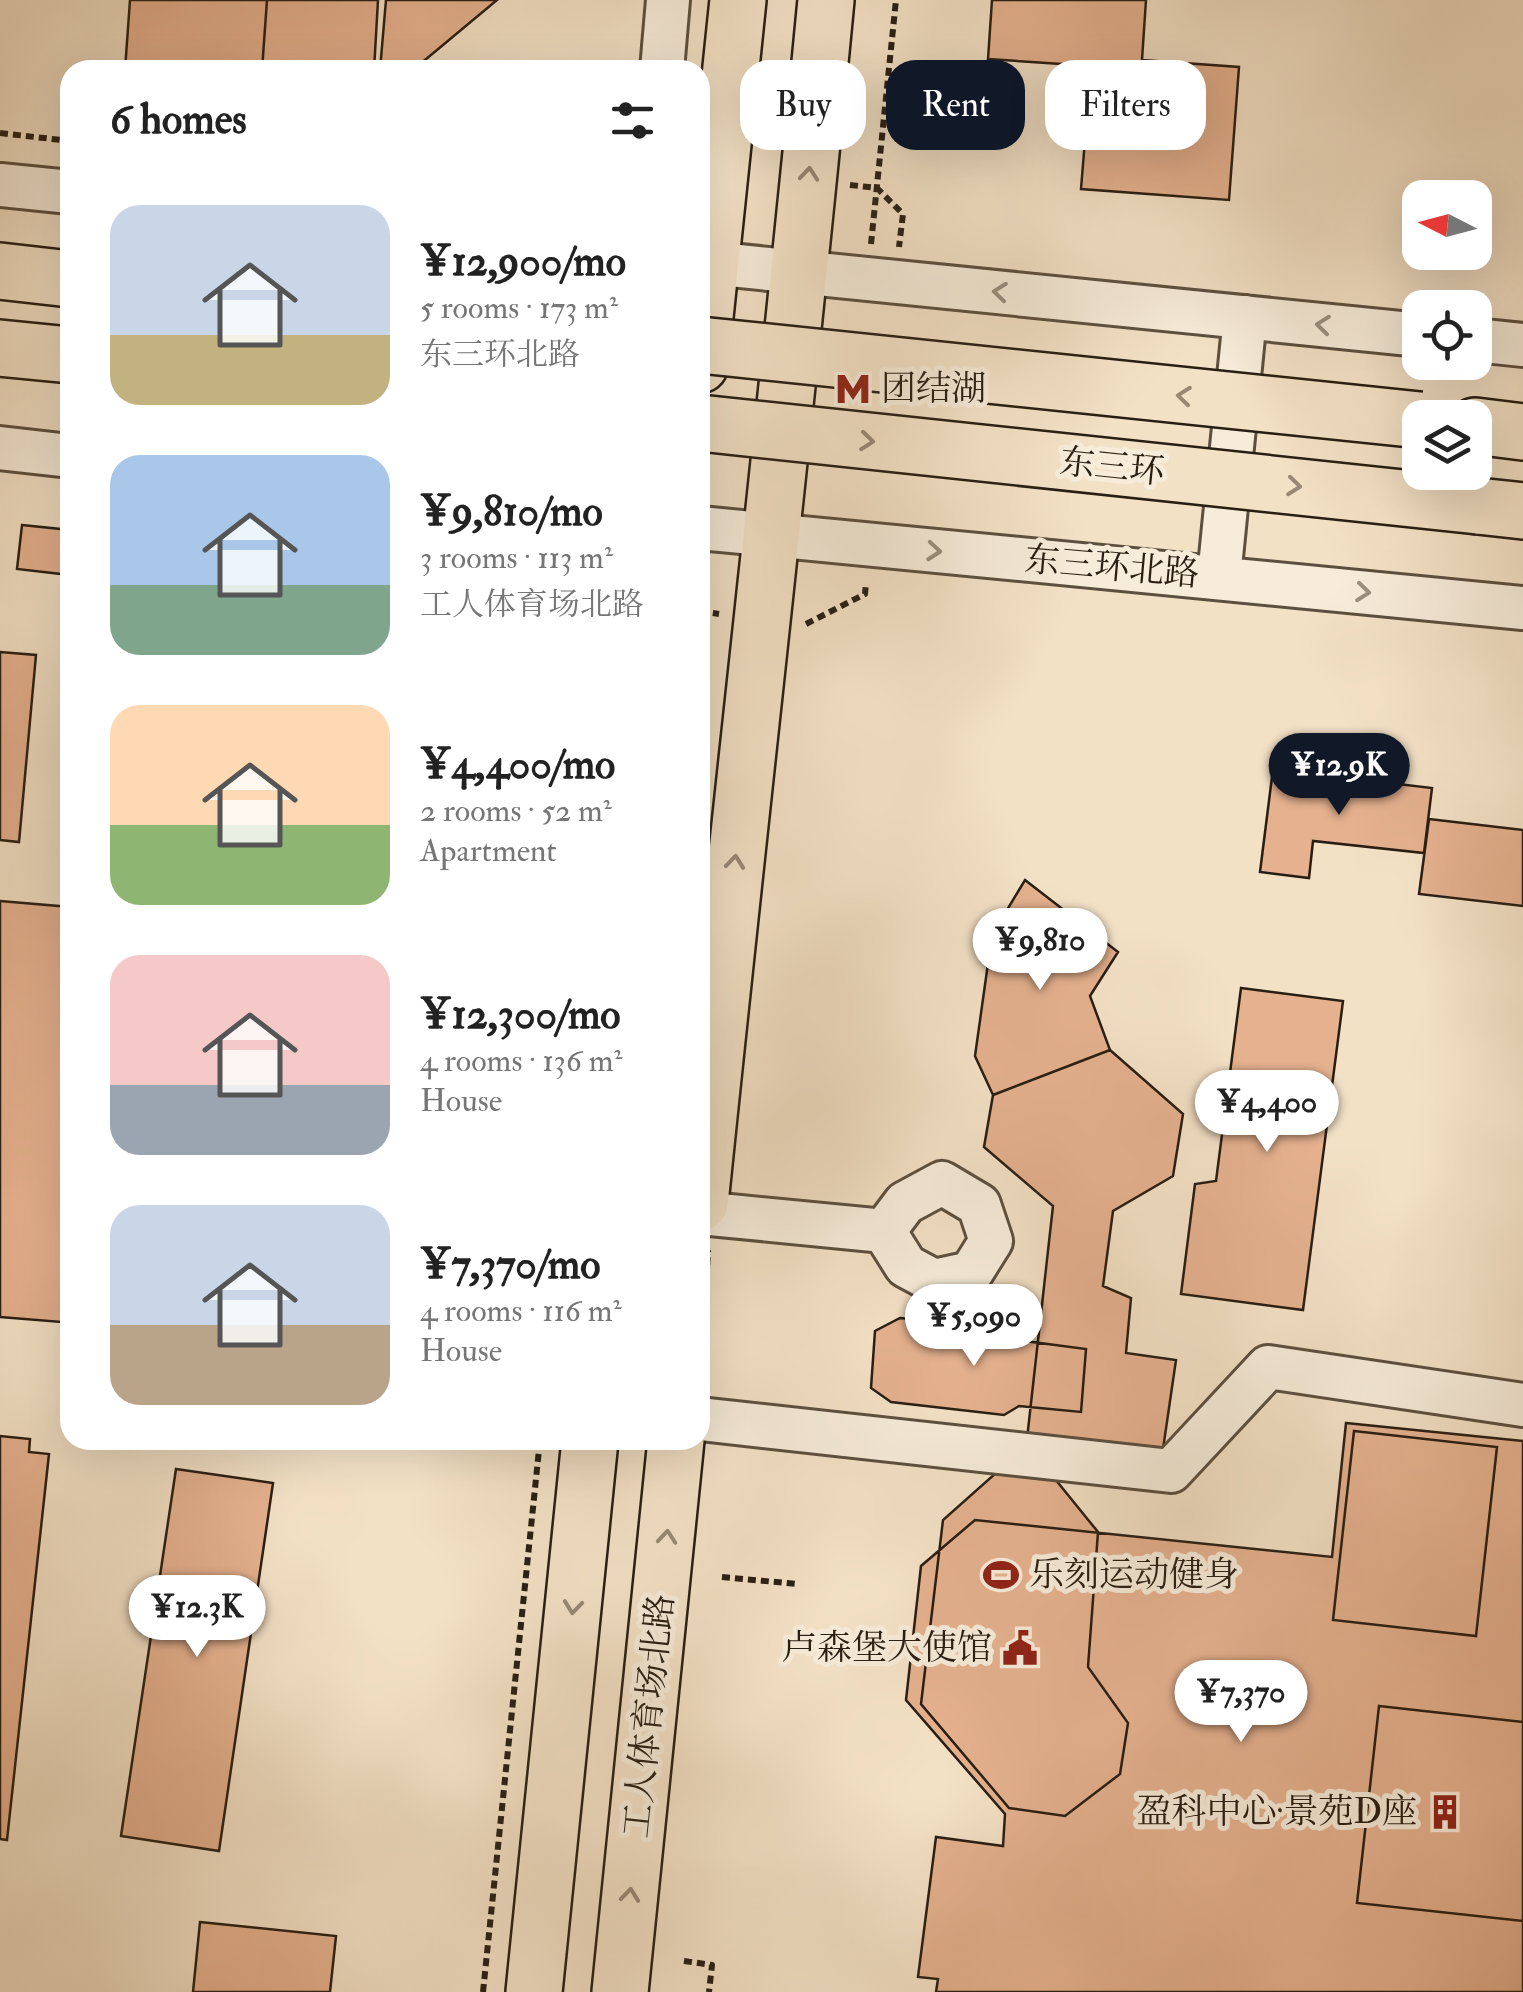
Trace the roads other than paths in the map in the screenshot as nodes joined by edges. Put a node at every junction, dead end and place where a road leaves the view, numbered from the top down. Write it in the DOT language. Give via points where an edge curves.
graph roads {
  1 [pos="668,0"];
  2 [pos="738,0"];
  3 [pos="826,0"];
  4 [pos="663,60"];
  5 [pos="0,185"];
  6 [pos="60,191"];
  7 [pos="710,222"];
  8 [pos="710,263"];
  9 [pos="0,271"];
  10 [pos="801,272"];
  11 [pos="60,278"];
  12 [pos="1245,317"];
  13 [pos="1402,332"];
  14 [pos="1492,342"];
  15 [pos="1523,345"];
  16 [pos="710,347"];
  17 [pos="0,348"];
  18 [pos="60,354"];
  19 [pos="1402,418"];
  20 [pos="710,424"];
  21 [pos="0,448"];
  22 [pos="60,455"];
  23 [pos="1501,509"];
  24 [pos="710,529"];
  25 [pos="768,536"];
  26 [pos="1219,576"];
  27 [pos="1523,608"];
  28 [pos="710,1105"];
  29 [pos="710,1214"];
  30 [pos="884,1230"];
  31 [pos="1523,1405"];
  32 [pos="710,1421"];
  33 [pos="589,1450"];
  34 [pos="675,1450"];
  35 [pos="534,1992"];
  36 [pos="620,1992"];
  1 -- 4 [label="street"];
  2 -- 7 [label="main road"];
  10 -- 3 [label="main road, one-way"];
  5 -- 6 [label="street"];
  8 -- 10 [label="street"];
  9 -- 11 [label="main road"];
  12 -- 10 [label="street, one-way"];
  10 -- 25 [label="main road"];
  13 -- 12 [label="street, one-way"];
  12 -- 26 [label="street"];
  14 -- 15 [label="street"];
  19 -- 16 [label="main road, one-way, bridge"];
  17 -- 18 [label="main road"];
  20 -- 23 [label="main road, 东三环, one-way, bridge"];
  21 -- 22 [label="street"];
  24 -- 25 [label="street, 东三环北路"];
  25 -- 26 [label="street, 东三环北路, one-way"];
  28 -- 25 [label="main road, one-way"];
  26 -- 27 [label="street, 东三环北路, one-way"];
  29 -- 30 [label="street"];
  31 -- 32 [label="street" via="1268,1367 1171,1471"];
  33 -- 35 [label="main road, one-way"];
  36 -- 34 [label="main road, 工人体育场北路, one-way"];
}
